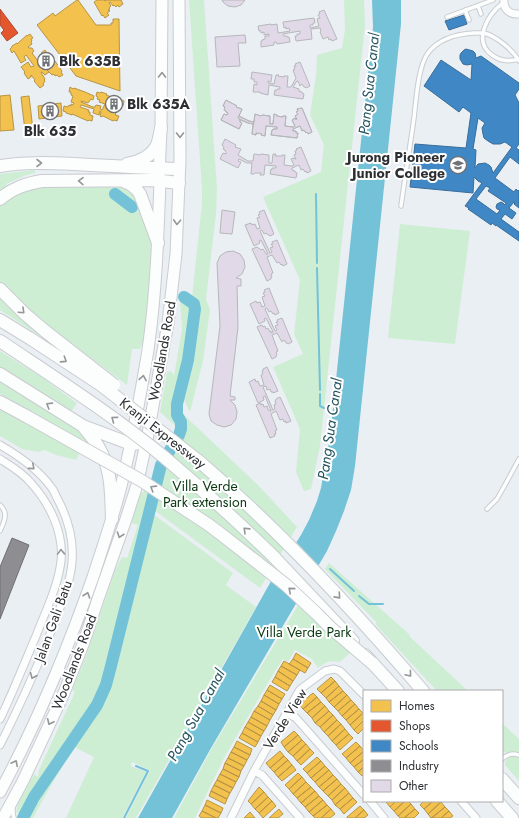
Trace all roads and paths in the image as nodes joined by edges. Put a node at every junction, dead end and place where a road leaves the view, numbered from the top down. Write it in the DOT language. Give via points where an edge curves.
graph roads {
  1 [pos="162,0"];
  2 [pos="179,0"];
  3 [pos="493,0"];
  4 [pos="503,1"];
  5 [pos="478,6"];
  6 [pos="466,10"];
  7 [pos="481,14"];
  8 [pos="519,14"];
  9 [pos="447,18"];
  10 [pos="469,20"];
  11 [pos="483,33"];
  12 [pos="519,60"];
  13 [pos="161,128"];
  14 [pos="0,166"];
  15 [pos="108,166"];
  16 [pos="159,169"];
  17 [pos="179,169"];
  18 [pos="120,180"];
  19 [pos="160,181"];
  20 [pos="179,183"];
  21 [pos="0,199"];
  22 [pos="401,206"];
  23 [pos="158,243"];
  24 [pos="0,289"];
  25 [pos="0,320"];
  26 [pos="0,341"];
  27 [pos="0,374"];
  28 [pos="0,402"];
  29 [pos="83,426"];
  30 [pos="147,439"];
  31 [pos="131,444"];
  32 [pos="0,445"];
  33 [pos="0,459"];
  34 [pos="519,459"];
  35 [pos="200,462"];
  36 [pos="122,482"];
  37 [pos="137,485"];
  38 [pos="0,506"];
  39 [pos="487,509"];
  40 [pos="112,518"];
  41 [pos="0,531"];
  42 [pos="372,663"];
  43 [pos="397,690"];
  44 [pos="422,690"];
  45 [pos="363,694"];
  46 [pos="287,713"];
  47 [pos="0,719"];
  48 [pos="0,745"];
  49 [pos="519,756"];
  50 [pos="503,758"];
  51 [pos="254,771"];
  52 [pos="503,780"];
  53 [pos="0,792"];
  54 [pos="363,794"];
  55 [pos="519,798"];
  56 [pos="13,800"];
  57 [pos="371,802"];
  58 [pos="462,802"];
  59 [pos="498,802"];
  60 [pos="3,818"];
  61 [pos="14,818"];
  62 [pos="230,818"];
  63 [pos="300,818"];
  64 [pos="384,818"];
  65 [pos="476,818"];
  66 [pos="512,818"];
  13 -- 1 [label="main road, Woodlands Road, one-way"];
  2 -- 17 [label="main road, Woodlands Road, one-way"];
  3 -- 5 [label="lane"];
  4 -- 8 [label="street" via="508,12"];
  4 -- 11 [label="lane"];
  5 -- 6 [label="lane"];
  5 -- 7 [label="lane"];
  6 -- 9 [label="lane"];
  6 -- 10 [label="lane"];
  11 -- 12 [label="lane" via="498,40"];
  11 -- 12 [label="lane" via="482,42 489,53 502,60"];
  11 -- 22 [label="lane" via="445,39 435,46 423,63"];
  13 -- 15 [label="highway" via="157,144 148,156 136,162"];
  13 -- 16 [label="main road, Woodlands Road"];
  14 -- 15 [label="highway, one-way" via="39,163"];
  15 -- 16 [label="highway"];
  16 -- 17 [label="highway"];
  16 -- 19 [label="main road, Woodlands Road"];
  17 -- 20 [label="main road, Woodlands Road"];
  18 -- 19 [label="highway"];
  18 -- 21 [label="highway, one-way" via="42,181 16,188"];
  18 -- 23 [label="highway" via="131,184 140,194"];
  19 -- 20 [label="highway"];
  19 -- 23 [label="main road, Woodlands Road"];
  20 -- 30 [label="main road, Woodlands Road, one-way" via="172,292"];
  31 -- 23 [label="main road, Woodlands Road, one-way" via="148,351"];
  24 -- 35 [label="highway, one-way, bridge" via="45,331 146,411"];
  25 -- 35 [label="highway, Kranji Expressway, one-way, bridge" via="101,385"];
  42 -- 26 [label="highway, Kranji Expressway, one-way, bridge" via="274,557 215,501 135,434"];
  29 -- 27 [label="highway, one-way"];
  42 -- 28 [label="highway, one-way, bridge" via="286,585 209,525 135,477"];
  29 -- 31 [label="highway"];
  29 -- 40 [label="highway" via="99,447 108,467"];
  30 -- 31 [label="highway" via="141,443"];
  30 -- 37 [label="main road, Woodlands Road"];
  31 -- 36 [label="main road, Woodlands Road"];
  32 -- 48 [label="street, Jalan Gali Batu, one-way" via="25,461 52,488 70,531 72,562 64,599 25,695"];
  47 -- 33 [label="street, Jalan Gali Batu, one-way" via="52,595 61,561 58,534 48,506 31,483"];
  34 -- 39 [label="lane" via="497,499"];
  35 -- 44 [label="highway, Kranji Expressway, one-way" via="252,508 312,567"];
  36 -- 37 [label="main road" via="129,476 136,480"];
  36 -- 40 [label="main road, Woodlands Road"];
  37 -- 56 [label="main road, Woodlands Road, one-way" via="84,642 61,700"];
  38 -- 41 [label="lane" via="6,517"];
  53 -- 40 [label="main road, Woodlands Road, one-way" via="51,688 85,600"];
  42 -- 43 [label="highway, Kranji Expressway"];
  45 -- 46 [label="street, Verde View" via="340,671 327,670 299,691"];
  46 -- 51 [label="street, Verde View"];
  46 -- 54 [label="street" via="296,718"];
  49 -- 50 [label="lane" via="514,753"];
  51 -- 62 [label="street, Verde View"];
  51 -- 63 [label="street" via="262,775"];
  52 -- 55 [label="highway"];
  56 -- 60 [label="main road, Woodlands Road"];
  56 -- 61 [label="lane"];
  57 -- 64 [label="street"];
  58 -- 65 [label="street"];
  59 -- 66 [label="highway"];
}
